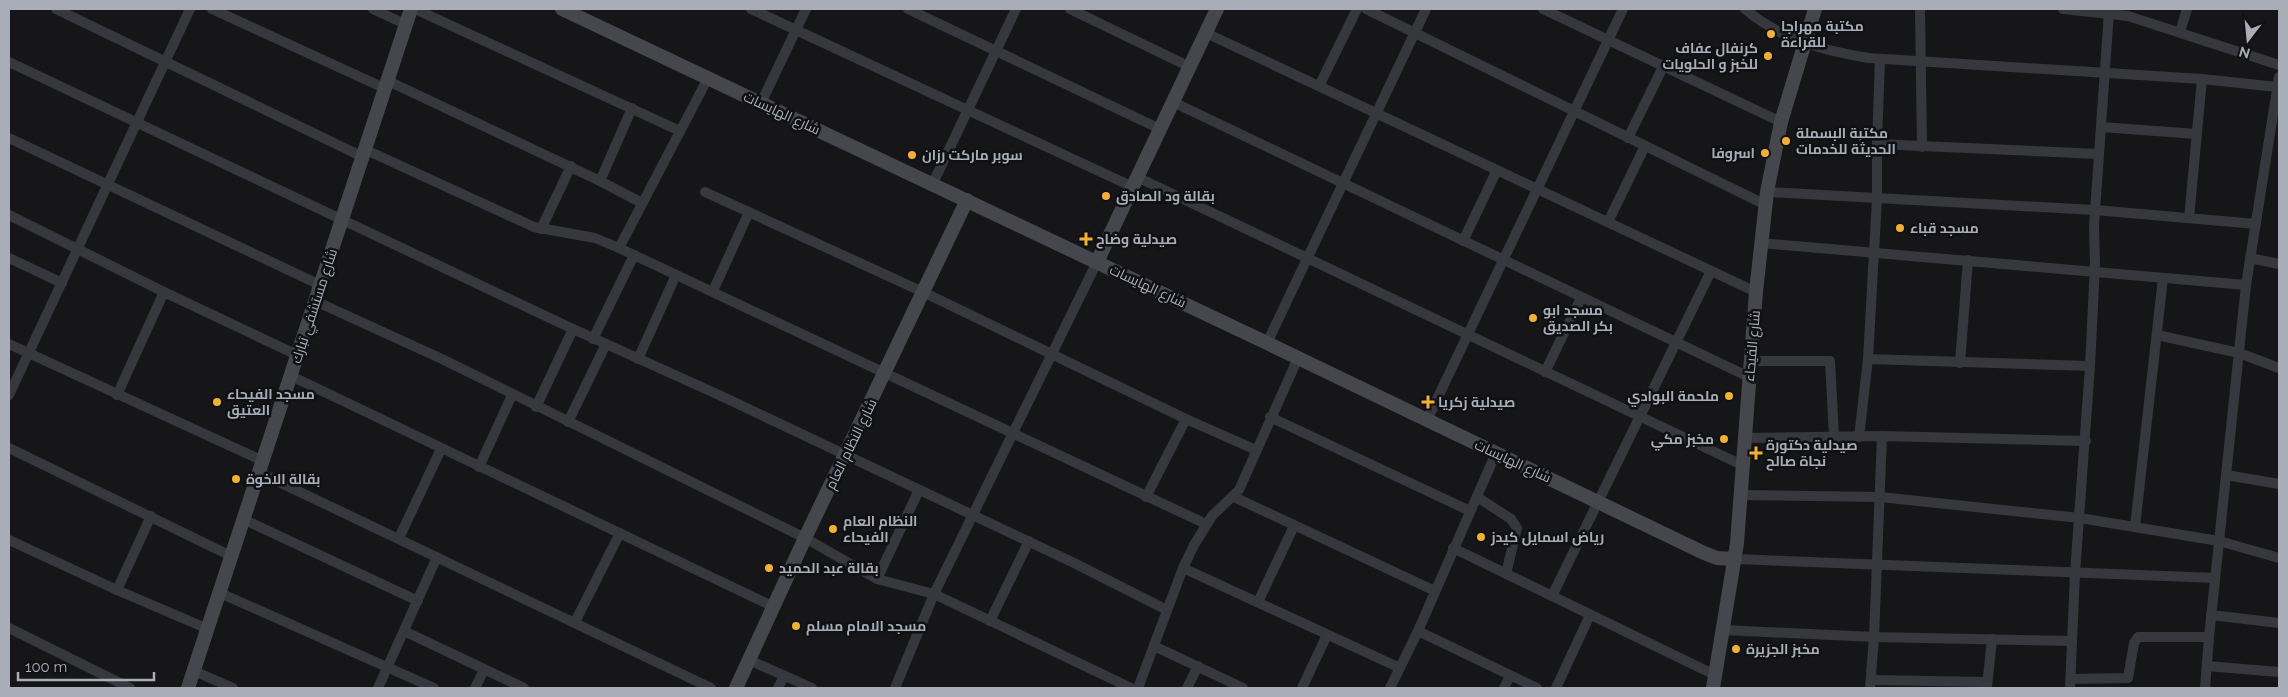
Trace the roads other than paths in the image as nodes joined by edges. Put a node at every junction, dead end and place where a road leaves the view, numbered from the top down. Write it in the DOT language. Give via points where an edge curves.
graph roads {
  1 [pos="56,9"];
  2 [pos="190,9"];
  3 [pos="212,9"];
  4 [pos="372,9"];
  5 [pos="410,9"];
  6 [pos="415,9"];
  7 [pos="751,9"];
  8 [pos="806,9"];
  9 [pos="908,9"];
  10 [pos="1016,9"];
  11 [pos="1070,9"];
  12 [pos="1217,9"];
  13 [pos="1357,9"];
  14 [pos="1366,9"];
  15 [pos="1426,9"];
  16 [pos="1542,9"];
  17 [pos="1623,9"];
  18 [pos="1745,9"];
  19 [pos="1815,9"];
  20 [pos="1825,9"];
  21 [pos="1920,9"];
  22 [pos="2063,9"];
  23 [pos="2074,9"];
  24 [pos="2187,9"];
  25 [pos="569,10"];
  26 [pos="2109,12"];
  27 [pos="405,24"];
  28 [pos="796,30"];
  29 [pos="1206,32"];
  30 [pos="1414,32"];
  31 [pos="2180,32"];
  32 [pos="1608,40"];
  33 [pos="1804,43"];
  34 [pos="996,52"];
  35 [pos="1880,60"];
  36 [pos="165,61"];
  37 [pos="9,62"];
  38 [pos="1920,62"];
  39 [pos="2279,65"];
  40 [pos="1190,66"];
  41 [pos="1663,66"];
  42 [pos="2104,73"];
  43 [pos="708,78"];
  44 [pos="2202,79"];
  45 [pos="2278,82"];
  46 [pos="385,84"];
  47 [pos="1319,86"];
  48 [pos="1173,102"];
  49 [pos="761,103"];
  50 [pos="632,108"];
  51 [pos="968,110"];
  52 [pos="2276,110"];
  53 [pos="1574,112"];
  54 [pos="1376,113"];
  55 [pos="1781,122"];
  56 [pos="137,123"];
  57 [pos="2100,128"];
  58 [pos="1160,129"];
  59 [pos="680,131"];
  60 [pos="2196,134"];
  61 [pos="9,138"];
  62 [pos="1628,138"];
  63 [pos="1877,144"];
  64 [pos="1645,146"];
  65 [pos="1922,147"];
  66 [pos="362,153"];
  67 [pos="2098,154"];
  68 [pos="571,166"];
  69 [pos="1497,170"];
  70 [pos="600,181"];
  71 [pos="1135,182"];
  72 [pos="1343,183"];
  73 [pos="108,184"];
  74 [pos="933,184"];
  75 [pos="1537,189"];
  76 [pos="705,192"];
  77 [pos="1766,198"];
  78 [pos="1877,199"];
  79 [pos="967,200"];
  80 [pos="642,203"];
  81 [pos="2095,210"];
  82 [pos="749,212"];
  83 [pos="9,215"];
  84 [pos="2189,218"];
  85 [pos="342,219"];
  86 [pos="1608,222"];
  87 [pos="2256,224"];
  88 [pos="541,229"];
  89 [pos="1463,242"];
  90 [pos="1761,244"];
  91 [pos="78,248"];
  92 [pos="619,248"];
  93 [pos="1873,252"];
  94 [pos="634,255"];
  95 [pos="9,258"];
  96 [pos="1307,258"];
  97 [pos="2250,258"];
  98 [pos="1968,260"];
  99 [pos="1503,261"];
  100 [pos="1097,262"];
  101 [pos="2279,264"];
  102 [pos="1711,271"];
  103 [pos="2094,272"];
  104 [pos="676,275"];
  105 [pos="2163,278"];
  106 [pos="62,283"];
  107 [pos="320,285"];
  108 [pos="2246,285"];
  109 [pos="164,292"];
  110 [pos="713,292"];
  111 [pos="923,292"];
  112 [pos="1756,292"];
  113 [pos="1581,298"];
  114 [pos="315,301"];
  115 [pos="573,330"];
  116 [pos="1468,335"];
  117 [pos="2158,335"];
  118 [pos="593,339"];
  119 [pos="1267,343"];
  120 [pos="1675,343"];
  121 [pos="9,344"];
  122 [pos="606,344"];
  123 [pos="2239,353"];
  124 [pos="29,354"];
  125 [pos="297,355"];
  126 [pos="1052,355"];
  127 [pos="1298,358"];
  128 [pos="638,359"];
  129 [pos="1868,359"];
  130 [pos="1751,361"];
  131 [pos="1960,364"];
  132 [pos="2090,366"];
  133 [pos="2279,368"];
  134 [pos="885,372"];
  135 [pos="1545,372"];
  136 [pos="291,376"];
  137 [pos="1749,377"];
  138 [pos="9,394"];
  139 [pos="117,394"];
  140 [pos="512,395"];
  141 [pos="536,407"];
  142 [pos="1639,416"];
  143 [pos="1270,417"];
  144 [pos="1186,419"];
  145 [pos="1427,420"];
  146 [pos="568,422"];
  147 [pos="1012,434"];
  148 [pos="1834,436"];
  149 [pos="1859,436"];
  150 [pos="1882,436"];
  151 [pos="1743,438"];
  152 [pos="2086,441"];
  153 [pos="9,448"];
  154 [pos="441,449"];
  155 [pos="1256,450"];
  156 [pos="1496,453"];
  157 [pos="846,455"];
  158 [pos="1742,464"];
  159 [pos="262,467"];
  160 [pos="479,467"];
  161 [pos="2226,475"];
  162 [pos="2279,484"];
  163 [pos="919,490"];
  164 [pos="1740,495"];
  165 [pos="1146,497"];
  166 [pos="1234,497"];
  167 [pos="1477,497"];
  168 [pos="1880,497"];
  169 [pos="1597,501"];
  170 [pos="1470,511"];
  171 [pos="971,515"];
  172 [pos="151,516"];
  173 [pos="2080,518"];
  174 [pos="245,520"];
  175 [pos="1206,524"];
  176 [pos="1294,526"];
  177 [pos="2135,527"];
  178 [pos="620,534"];
  179 [pos="399,538"];
  180 [pos="805,538"];
  181 [pos="9,540"];
  182 [pos="1029,541"];
  183 [pos="2219,541"];
  184 [pos="1453,548"];
  185 [pos="232,557"];
  186 [pos="438,557"];
  187 [pos="2279,558"];
  188 [pos="1735,559"];
  189 [pos="1877,564"];
  190 [pos="1183,568"];
  191 [pos="2075,573"];
  192 [pos="1506,574"];
  193 [pos="2215,578"];
  194 [pos="877,580"];
  195 [pos="116,590"];
  196 [pos="1435,591"];
  197 [pos="220,593"];
  198 [pos="934,594"];
  199 [pos="1552,596"];
  200 [pos="418,600"];
  201 [pos="1258,602"];
  202 [pos="774,607"];
  203 [pos="1167,610"];
  204 [pos="1590,615"];
  205 [pos="2211,615"];
  206 [pos="990,621"];
  207 [pos="576,622"];
  208 [pos="2279,623"];
  209 [pos="9,628"];
  210 [pos="208,629"];
  211 [pos="404,630"];
  212 [pos="1723,630"];
  213 [pos="1418,631"];
  214 [pos="1327,635"];
  215 [pos="1874,637"];
  216 [pos="1992,638"];
  217 [pos="2209,638"];
  218 [pos="2072,641"];
  219 [pos="1154,646"];
  220 [pos="749,660"];
  221 [pos="387,666"];
  222 [pos="1198,666"];
  223 [pos="2207,666"];
  224 [pos="1400,668"];
  225 [pos="484,670"];
  226 [pos="194,671"];
  227 [pos="2279,672"];
  228 [pos="784,676"];
  229 [pos="1510,676"];
  230 [pos="1714,681"];
  231 [pos="1871,684"];
  232 [pos="2071,684"];
  233 [pos="1987,685"];
  234 [pos="130,688"];
  235 [pos="188,688"];
  236 [pos="233,688"];
  237 [pos="378,688"];
  238 [pos="434,688"];
  239 [pos="475,688"];
  240 [pos="524,688"];
  241 [pos="711,688"];
  242 [pos="736,688"];
  243 [pos="778,688"];
  244 [pos="812,688"];
  245 [pos="896,688"];
  246 [pos="1131,688"];
  247 [pos="1138,688"];
  248 [pos="1187,688"];
  249 [pos="1243,688"];
  250 [pos="1302,688"];
  251 [pos="1390,688"];
  252 [pos="1504,688"];
  253 [pos="1537,688"];
  254 [pos="1556,688"];
  255 [pos="2205,688"];
  1 -- 36 [label="street"];
  2 -- 36 [label="street"];
  3 -- 46 [label="street"];
  4 -- 27 [label="street"];
  5 -- 27 [label="street, شارع مستشفي تبارك"];
  6 -- 50 [label="street"];
  7 -- 28 [label="street"];
  8 -- 28 [label="street"];
  9 -- 34 [label="street"];
  10 -- 34 [label="street"];
  11 -- 40 [label="street"];
  12 -- 29 [label="street"];
  13 -- 47 [label="street"];
  14 -- 30 [label="street"];
  15 -- 30 [label="street"];
  16 -- 32 [label="street"];
  17 -- 32 [label="street"];
  18 -- 33 [label="street" via="1758,20"];
  19 -- 20 [label="street"];
  19 -- 33 [label="street, شارع الفيحاء"];
  21 -- 38 [label="street"];
  22 -- 23 [label="street"];
  23 -- 26 [label="street"];
  24 -- 31 [label="street"];
  25 -- 43 [label="street, شارع الهايسات"];
  26 -- 31 [label="street"];
  26 -- 42 [label="street"];
  27 -- 46 [label="street, شارع مستشفي تبارك"];
  28 -- 49 [label="street"];
  28 -- 51 [label="street"];
  29 -- 40 [label="street"];
  29 -- 47 [label="street"];
  30 -- 53 [label="street"];
  30 -- 54 [label="street"];
  31 -- 39 [label="street"];
  32 -- 41 [label="street"];
  32 -- 53 [label="street"];
  33 -- 35 [label="street"];
  33 -- 55 [label="street, شارع الفيحاء"];
  34 -- 51 [label="street"];
  34 -- 58 [label="street"];
  35 -- 38 [label="street"];
  35 -- 63 [label="street"];
  36 -- 56 [label="street"];
  36 -- 66 [label="street"];
  37 -- 56 [label="street"];
  38 -- 42 [label="street"];
  38 -- 65 [label="street"];
  40 -- 48 [label="street"];
  41 -- 55 [label="street"];
  41 -- 62 [label="street"];
  42 -- 44 [label="street"];
  42 -- 57 [label="street"];
  43 -- 49 [label="street, شارع الهايسات"];
  43 -- 59 [label="street"];
  44 -- 45 [label="street"];
  44 -- 60 [label="street"];
  45 -- 52 [label="street"];
  46 -- 66 [label="street, شارع مستشفي تبارك"];
  46 -- 68 [label="street"];
  47 -- 54 [label="street"];
  48 -- 58 [label="street"];
  48 -- 72 [label="street"];
  49 -- 74 [label="street, شارع الهايسات"];
  50 -- 59 [label="street"];
  50 -- 70 [label="street"];
  51 -- 71 [label="street"];
  51 -- 74 [label="street"];
  52 -- 87 [label="street"];
  53 -- 62 [label="street"];
  53 -- 75 [label="street"];
  54 -- 69 [label="street"];
  54 -- 72 [label="street"];
  55 -- 77 [label="street, شارع الفيحاء"];
  56 -- 73 [label="street"];
  56 -- 85 [label="street"];
  57 -- 60 [label="street"];
  57 -- 67 [label="street"];
  58 -- 71 [label="street"];
  59 -- 80 [label="street"];
  60 -- 84 [label="street"];
  61 -- 73 [label="street"];
  62 -- 64 [label="street"];
  63 -- 65 [label="street"];
  63 -- 78 [label="street"];
  64 -- 77 [label="street"];
  64 -- 86 [label="street"];
  65 -- 67 [label="street"];
  66 -- 85 [label="street, شارع مستشفي تبارك"];
  66 -- 88 [label="street"];
  67 -- 81 [label="street"];
  68 -- 70 [label="street"];
  68 -- 88 [label="street"];
  69 -- 75 [label="street"];
  69 -- 89 [label="street"];
  70 -- 80 [label="street"];
  71 -- 96 [label="street"];
  71 -- 100 [label="street"];
  72 -- 89 [label="street"];
  72 -- 96 [label="street"];
  73 -- 91 [label="street"];
  73 -- 107 [label="street"];
  74 -- 79 [label="street, شارع الهايسات"];
  75 -- 86 [label="street"];
  75 -- 99 [label="street"];
  76 -- 82 [label="street"];
  77 -- 78 [label="street"];
  77 -- 90 [label="street, شارع الفيحاء"];
  78 -- 81 [label="street"];
  78 -- 93 [label="street"];
  79 -- 100 [label="street, شارع الهايسات"];
  79 -- 111 [label="street, شارع النظام العام"];
  80 -- 92 [label="street"];
  81 -- 84 [label="street"];
  81 -- 103 [label="street"];
  82 -- 110 [label="street"];
  82 -- 111 [label="street"];
  83 -- 91 [label="street"];
  84 -- 87 [label="street"];
  85 -- 107 [label="street, شارع مستشفي تبارك"];
  85 -- 115 [label="street"];
  86 -- 102 [label="street"];
  87 -- 97 [label="street"];
  88 -- 92 [label="street" via="585,236"];
  89 -- 99 [label="street"];
  90 -- 93 [label="street"];
  90 -- 112 [label="street, شارع الفيحاء"];
  91 -- 106 [label="street"];
  91 -- 109 [label="street"];
  92 -- 94 [label="street"];
  93 -- 98 [label="street"];
  93 -- 129 [label="street"];
  94 -- 104 [label="street"];
  94 -- 118 [label="street"];
  95 -- 106 [label="street"];
  96 -- 116 [label="street"];
  96 -- 119 [label="street"];
  97 -- 101 [label="street"];
  97 -- 108 [label="street"];
  98 -- 103 [label="street"];
  98 -- 131 [label="street"];
  99 -- 113 [label="street"];
  99 -- 116 [label="street"];
  100 -- 119 [label="street, شارع الهايسات"];
  100 -- 126 [label="street"];
  102 -- 112 [label="street"];
  102 -- 120 [label="street"];
  103 -- 105 [label="street"];
  103 -- 132 [label="street"];
  104 -- 110 [label="street"];
  104 -- 128 [label="street"];
  105 -- 108 [label="street"];
  105 -- 117 [label="street"];
  106 -- 124 [label="street"];
  107 -- 114 [label="street, شارع مستشفي تبارك"];
  108 -- 123 [label="street"];
  109 -- 125 [label="street"];
  109 -- 139 [label="street"];
  110 -- 134 [label="street"];
  111 -- 126 [label="street"];
  111 -- 134 [label="street, شارع النظام العام"];
  112 -- 130 [label="street, شارع الفيحاء"];
  113 -- 120 [label="street"];
  113 -- 135 [label="street"];
  114 -- 125 [label="street, شارع مستشفي تبارك"];
  114 -- 140 [label="street"];
  115 -- 118 [label="street"];
  115 -- 141 [label="street"];
  116 -- 135 [label="street"];
  116 -- 145 [label="street"];
  117 -- 123 [label="street"];
  117 -- 177 [label="street"];
  118 -- 122 [label="street"];
  119 -- 127 [label="street, شارع الهايسات"];
  120 -- 137 [label="street"];
  120 -- 142 [label="street"];
  121 -- 124 [label="street"];
  122 -- 128 [label="street"];
  122 -- 146 [label="street"];
  123 -- 133 [label="street"];
  123 -- 161 [label="street"];
  124 -- 138 [label="street"];
  124 -- 139 [label="street"];
  125 -- 136 [label="street, شارع مستشفي تبارك"];
  126 -- 144 [label="street"];
  126 -- 147 [label="street"];
  127 -- 143 [label="street"];
  127 -- 145 [label="street, شارع الهايسات"];
  128 -- 157 [label="street"];
  129 -- 131 [label="street"];
  129 -- 149 [label="street"];
  130 -- 137 [label="street, شارع الفيحاء"];
  130 -- 148 [label="street" via="1830,361"];
  131 -- 132 [label="street"];
  132 -- 152 [label="street"];
  134 -- 147 [label="street"];
  134 -- 157 [label="street, شارع النظام العام"];
  135 -- 142 [label="street"];
  136 -- 154 [label="street"];
  136 -- 159 [label="street, شارع مستشفي تبارك"];
  137 -- 151 [label="street, شارع الفيحاء"];
  139 -- 159 [label="street"];
  140 -- 141 [label="street"];
  140 -- 160 [label="street"];
  141 -- 146 [label="street"];
  142 -- 158 [label="street"];
  142 -- 169 [label="street"];
  143 -- 155 [label="street"];
  143 -- 170 [label="street"];
  144 -- 155 [label="street"];
  144 -- 165 [label="street"];
  145 -- 156 [label="street, شارع الهايسات"];
  146 -- 180 [label="street"];
  147 -- 165 [label="street"];
  147 -- 171 [label="street"];
  148 -- 149 [label="street"];
  148 -- 151 [label="street"];
  149 -- 150 [label="street"];
  150 -- 152 [label="street"];
  150 -- 168 [label="street"];
  151 -- 158 [label="street, شارع الفيحاء"];
  152 -- 173 [label="street"];
  153 -- 172 [label="street"];
  154 -- 160 [label="street"];
  154 -- 179 [label="street"];
  155 -- 166 [label="street"];
  156 -- 167 [label="street"];
  156 -- 169 [label="street, شارع الهايسات"];
  157 -- 163 [label="street"];
  157 -- 180 [label="street, شارع النظام العام"];
  158 -- 164 [label="street, شارع الفيحاء"];
  159 -- 174 [label="street, شارع مستشفي تبارك"];
  159 -- 179 [label="street"];
  160 -- 178 [label="street"];
  161 -- 162 [label="street"];
  161 -- 183 [label="street"];
  163 -- 171 [label="street"];
  163 -- 194 [label="street"];
  164 -- 168 [label="street"];
  164 -- 188 [label="street, شارع الفيحاء"];
  165 -- 175 [label="street"];
  166 -- 175 [label="street"];
  166 -- 176 [label="street"];
  167 -- 170 [label="street"];
  167 -- 192 [label="street" via="1511,519 1517,528"];
  168 -- 173 [label="street"];
  168 -- 189 [label="street"];
  169 -- 188 [label="street, شارع الهايسات" via="1704,553"];
  169 -- 199 [label="street"];
  170 -- 184 [label="street"];
  171 -- 182 [label="street"];
  171 -- 198 [label="street"];
  172 -- 185 [label="street"];
  172 -- 195 [label="street"];
  173 -- 177 [label="street"];
  173 -- 191 [label="street"];
  174 -- 185 [label="street, شارع مستشفي تبارك"];
  174 -- 200 [label="street"];
  175 -- 190 [label="street"];
  176 -- 196 [label="street"];
  176 -- 201 [label="street"];
  177 -- 183 [label="street"];
  178 -- 202 [label="street"];
  178 -- 207 [label="street"];
  179 -- 186 [label="street"];
  180 -- 194 [label="street"];
  180 -- 202 [label="street, شارع النظام العام"];
  181 -- 195 [label="street"];
  182 -- 203 [label="street"];
  182 -- 206 [label="street"];
  183 -- 187 [label="street"];
  183 -- 193 [label="street"];
  184 -- 192 [label="street"];
  184 -- 196 [label="street"];
  185 -- 197 [label="street, شارع مستشفي تبارك"];
  186 -- 200 [label="street"];
  186 -- 207 [label="street"];
  188 -- 189 [label="street"];
  188 -- 212 [label="street, شارع الفيحاء"];
  189 -- 191 [label="street"];
  189 -- 215 [label="street"];
  190 -- 201 [label="street"];
  190 -- 203 [label="street"];
  191 -- 193 [label="street"];
  191 -- 218 [label="street"];
  192 -- 199 [label="street"];
  193 -- 205 [label="street"];
  194 -- 198 [label="street"];
  195 -- 210 [label="street"];
  196 -- 213 [label="street"];
  197 -- 210 [label="street, شارع مستشفي تبارك"];
  197 -- 221 [label="street"];
  198 -- 206 [label="street"];
  198 -- 245 [label="street"];
  199 -- 204 [label="street"];
  200 -- 211 [label="street"];
  201 -- 214 [label="street"];
  202 -- 220 [label="street, شارع النظام العام"];
  203 -- 219 [label="street"];
  204 -- 230 [label="street"];
  204 -- 254 [label="street"];
  205 -- 208 [label="street"];
  205 -- 217 [label="street"];
  206 -- 246 [label="street"];
  207 -- 241 [label="street"];
  209 -- 234 [label="street"];
  210 -- 226 [label="street, شارع مستشفي تبارك"];
  211 -- 221 [label="street"];
  211 -- 225 [label="street"];
  212 -- 215 [label="street"];
  212 -- 230 [label="street, شارع الفيحاء"];
  213 -- 224 [label="street"];
  213 -- 229 [label="street"];
  214 -- 224 [label="street"];
  214 -- 250 [label="street"];
  215 -- 216 [label="street"];
  215 -- 231 [label="street"];
  216 -- 218 [label="street"];
  216 -- 233 [label="street"];
  217 -- 223 [label="street"];
  217 -- 232 [label="street" via="2138,637 2134,639 2128,678"];
  218 -- 232 [label="street"];
  219 -- 222 [label="street"];
  219 -- 247 [label="street"];
  220 -- 228 [label="street"];
  220 -- 242 [label="street, شارع النظام العام"];
  221 -- 237 [label="street"];
  221 -- 238 [label="street"];
  222 -- 248 [label="street"];
  222 -- 249 [label="street"];
  223 -- 227 [label="street"];
  223 -- 255 [label="street"];
  224 -- 251 [label="street"];
  225 -- 239 [label="street"];
  225 -- 240 [label="street"];
  226 -- 235 [label="street, شارع مستشفي تبارك"];
  226 -- 236 [label="street"];
  228 -- 243 [label="street"];
  228 -- 244 [label="street"];
  229 -- 252 [label="street"];
  229 -- 253 [label="street"];
  231 -- 233 [label="street"];
}
